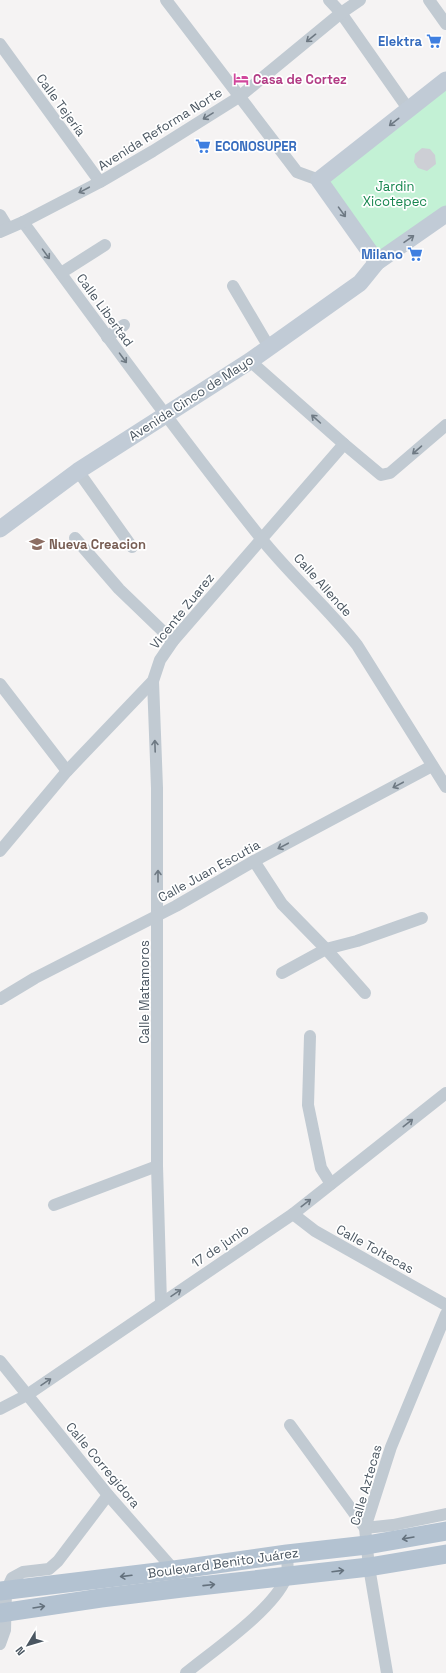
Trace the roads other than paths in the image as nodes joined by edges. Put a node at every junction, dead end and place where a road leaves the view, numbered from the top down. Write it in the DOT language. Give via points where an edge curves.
graph roads {
  1 [pos="166,0"];
  2 [pos="329,0"];
  3 [pos="360,0"];
  4 [pos="429,0"];
  5 [pos="342,13"];
  6 [pos="446,24"];
  7 [pos="0,44"];
  8 [pos="446,80"];
  9 [pos="238,97"];
  10 [pos="409,110"];
  11 [pos="319,180"];
  12 [pos="100,182"];
  13 [pos="446,214"];
  14 [pos="0,215"];
  15 [pos="23,222"];
  16 [pos="4,230"];
  17 [pos="105,245"];
  18 [pos="377,262"];
  19 [pos="61,273"];
  20 [pos="233,286"];
  21 [pos="124,325"];
  22 [pos="107,337"];
  23 [pos="269,347"];
  24 [pos="250,360"];
  25 [pos="164,414"];
  26 [pos="446,425"];
  27 [pos="344,444"];
  28 [pos="78,471"];
  29 [pos="0,529"];
  30 [pos="75,538"];
  31 [pos="261,539"];
  32 [pos="132,547"];
  33 [pos="173,641"];
  34 [pos="153,682"];
  35 [pos="0,684"];
  36 [pos="432,766"];
  37 [pos="67,771"];
  38 [pos="446,787"];
  39 [pos="0,851"];
  40 [pos="254,861"];
  41 [pos="158,915"];
  42 [pos="422,918"];
  43 [pos="326,950"];
  44 [pos="282,973"];
  45 [pos="365,993"];
  46 [pos="0,999"];
  47 [pos="310,1036"];
  48 [pos="446,1093"];
  49 [pos="157,1166"];
  50 [pos="331,1184"];
  51 [pos="54,1205"];
  52 [pos="293,1214"];
  53 [pos="161,1303"];
  54 [pos="446,1305"];
  55 [pos="446,1314"];
  56 [pos="0,1361"];
  57 [pos="27,1395"];
  58 [pos="0,1409"];
  59 [pos="290,1426"];
  60 [pos="108,1495"];
  61 [pos="446,1514"];
  62 [pos="446,1531"];
  63 [pos="366,1537"];
  64 [pos="286,1554"];
  65 [pos="446,1554"];
  66 [pos="369,1567"];
  67 [pos="174,1570"];
  68 [pos="287,1577"];
  69 [pos="182,1588"];
  70 [pos="3,1591"];
  71 [pos="3,1612"];
  72 [pos="0,1644"];
  73 [pos="186,1673"];
  74 [pos="388,1673"];
  1 -- 9 [label="street"];
  2 -- 5 [label="street"];
  3 -- 5 [label="street, Avenida Reforma Norte"];
  4 -- 6 [label="street"];
  5 -- 9 [label="street, Avenida Reforma Norte, one-way"];
  5 -- 10 [label="street"];
  7 -- 12 [label="street, Calle Tejería"];
  8 -- 10 [label="street"];
  9 -- 11 [label="street" via="297,172"];
  9 -- 12 [label="street, Avenida Reforma Norte, one-way"];
  10 -- 11 [label="street, one-way"];
  11 -- 18 [label="street, one-way"];
  12 -- 15 [label="street, Avenida Reforma Norte, one-way"];
  18 -- 13 [label="street, Avenida Cinco de Mayo, one-way"];
  14 -- 16 [label="street"];
  15 -- 16 [label="street, Avenida Reforma Norte"];
  15 -- 19 [label="street, Calle Libertad, one-way"];
  17 -- 19 [label="street"];
  18 -- 23 [label="street, Avenida Cinco de Mayo" via="360,283"];
  19 -- 22 [label="street, Calle Libertad"];
  20 -- 23 [label="street"];
  21 -- 22 [label="street"];
  22 -- 25 [label="street, Calle Libertad, one-way"];
  23 -- 24 [label="street, Avenida Cinco de Mayo"];
  24 -- 25 [label="street, Avenida Cinco de Mayo"];
  27 -- 24 [label="street, one-way"];
  25 -- 28 [label="street, Avenida Cinco de Mayo"];
  25 -- 31 [label="street, Calle Allende"];
  26 -- 27 [label="street, one-way" via="390,473 381,475"];
  27 -- 31 [label="street, Vicente Zuarez"];
  28 -- 29 [label="street, Avenida Cinco de Mayo"];
  28 -- 32 [label="street"];
  30 -- 33 [label="street" via="120,589"];
  31 -- 33 [label="street, Vicente Zuarez"];
  31 -- 36 [label="street, Calle Allende" via="357,645"];
  33 -- 34 [label="street, Vicente Zuarez" via="160,660"];
  34 -- 37 [label="street, Vicente Zuarez"];
  41 -- 34 [label="street, Calle Matamoros, one-way"];
  35 -- 37 [label="street"];
  36 -- 38 [label="street, Calle Allende"];
  36 -- 40 [label="street, Calle Juan Escutia, one-way"];
  37 -- 39 [label="street, Vicente Zuarez"];
  40 -- 41 [label="street, Calle Juan Escutia"];
  40 -- 43 [label="street" via="282,904"];
  41 -- 46 [label="street, Calle Juan Escutia" via="35,978"];
  41 -- 49 [label="street, Calle Matamoros"];
  42 -- 43 [label="street"];
  43 -- 44 [label="street"];
  43 -- 45 [label="street"];
  47 -- 50 [label="street" via="308,1105 322,1168"];
  50 -- 48 [label="street, 17 de junio, one-way"];
  49 -- 51 [label="street"];
  49 -- 53 [label="street, Calle Matamoros"];
  52 -- 50 [label="street, 17 de junio, one-way"];
  53 -- 52 [label="street, 17 de junio, one-way"];
  52 -- 54 [label="street, Calle Toltecas" via="315,1231"];
  57 -- 53 [label="street, 17 de junio, one-way"];
  55 -- 63 [label="street, Calle Aztecas" via="391,1447"];
  56 -- 57 [label="street, Calle Corregidora"];
  57 -- 58 [label="street, 17 de junio"];
  57 -- 60 [label="street, Calle Corregidora"];
  59 -- 63 [label="street"];
  60 -- 67 [label="street, Calle Corregidora"];
  60 -- 70 [label="street" via="58,1562 49,1569 23,1572 12,1578"];
  61 -- 63 [label="street" via="393,1525"];
  62 -- 63 [label="main road, Boulevard Benito Juárez, one-way"];
  63 -- 64 [label="main road, Boulevard Benito Juárez"];
  63 -- 66 [label="street, Calle Aztecas"];
  64 -- 67 [label="main road, Boulevard Benito Juárez"];
  64 -- 68 [label="street"];
  65 -- 66 [label="main road, Boulevard Benito Juárez"];
  68 -- 66 [label="main road, Boulevard Benito Juárez, one-way"];
  66 -- 74 [label="street, Calle Aztecas"];
  67 -- 69 [label="street, Calle Corregidora"];
  67 -- 70 [label="main road, Boulevard Benito Juárez, one-way"];
  69 -- 68 [label="main road, Boulevard Benito Juárez, one-way"];
  68 -- 73 [label="street" via="278,1594 266,1607"];
  71 -- 69 [label="main road, Boulevard Benito Juárez, one-way"];
  70 -- 71 [label="street"];
  71 -- 72 [label="street" via="6,1630"];
}
